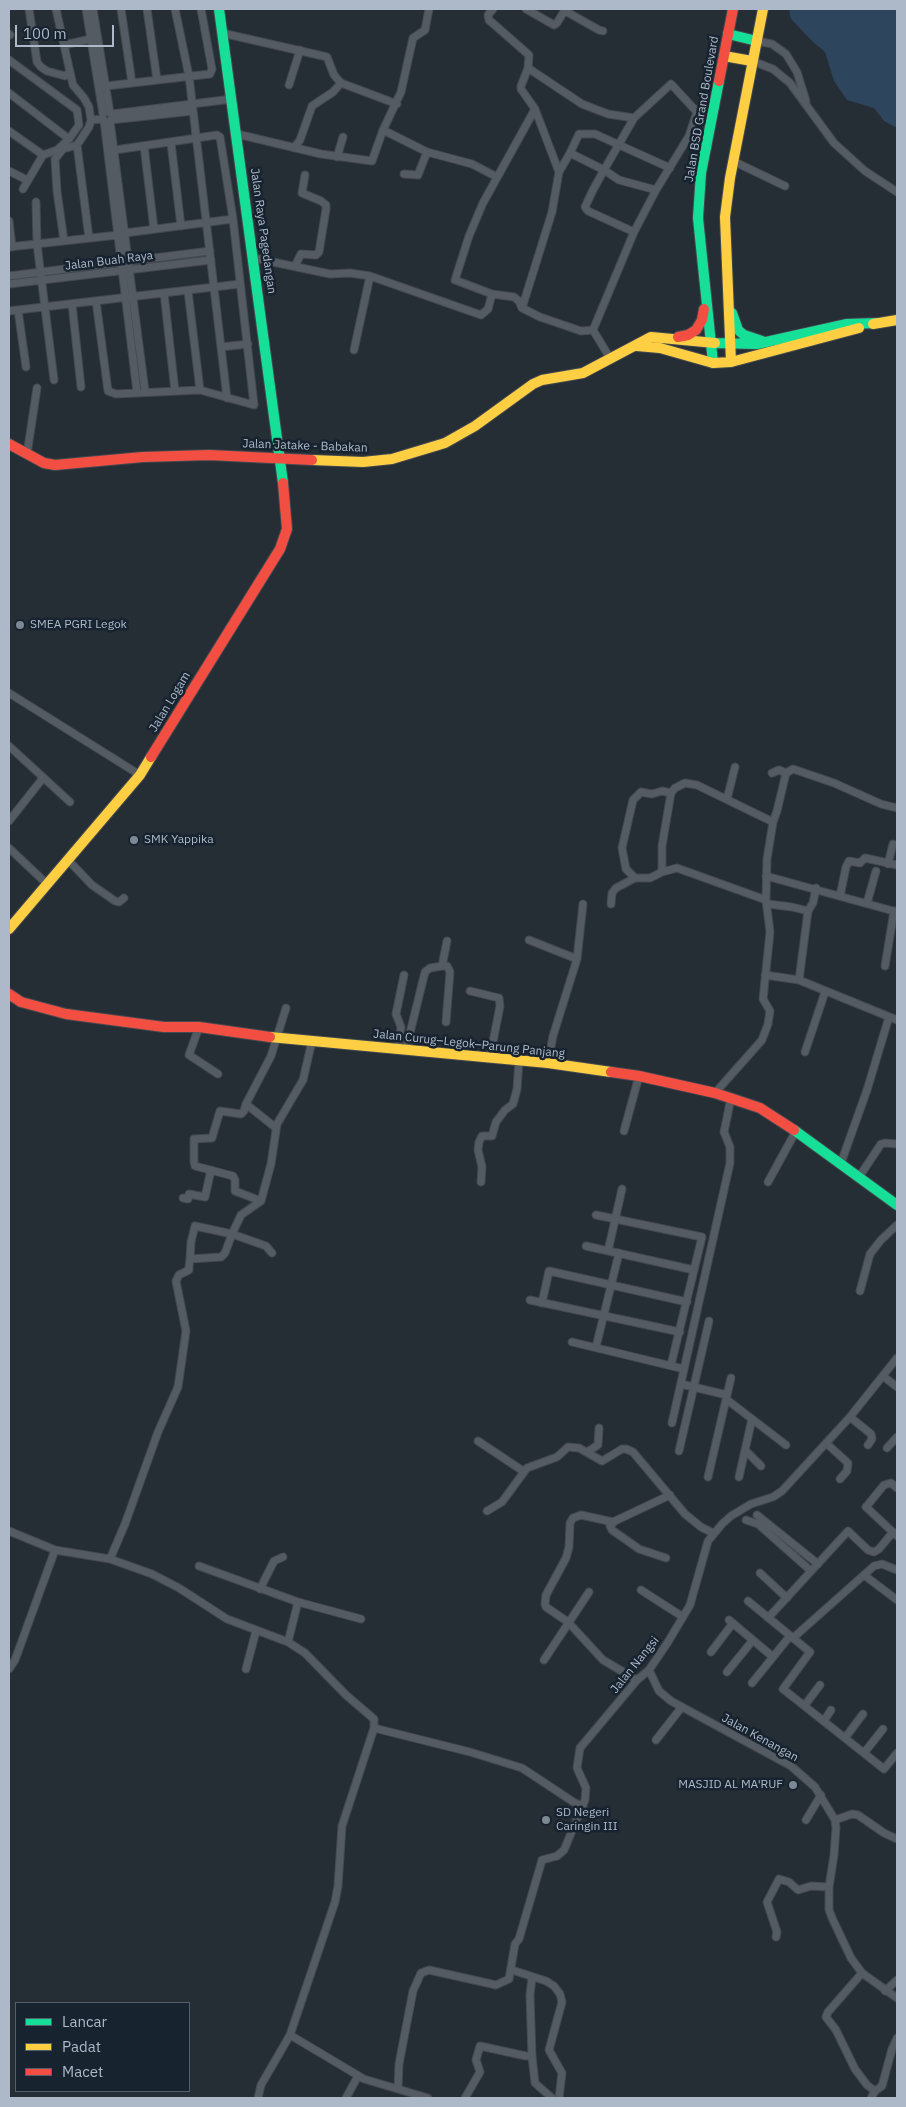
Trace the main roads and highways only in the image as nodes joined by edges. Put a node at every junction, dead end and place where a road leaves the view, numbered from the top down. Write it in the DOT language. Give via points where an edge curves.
graph roads {
  1 [pos="219,9"];
  2 [pos="733,9"];
  3 [pos="763,9"];
  4 [pos="728,34"];
  5 [pos="756,41"];
  6 [pos="724,56"];
  7 [pos="752,61"];
  8 [pos="706,301"];
  9 [pos="729,305"];
  10 [pos="897,320"];
  11 [pos="878,322"];
  12 [pos="672,338"];
  13 [pos="767,342"];
  14 [pos="711,344"];
  15 [pos="730,344"];
  16 [pos="637,346"];
  17 [pos="731,362"];
  18 [pos="713,363"];
  19 [pos="9,444"];
  20 [pos="280,457"];
  21 [pos="9,929"];
  22 [pos="9,994"];
  23 [pos="897,1205"];
  1 -- 20 [label="main road, Jalan Raya Pagedangan"];
  2 -- 4 [label="main road, Jalan BSD Grand Boulevard"];
  3 -- 5 [label="main road"];
  4 -- 5 [label="main road"];
  4 -- 6 [label="main road, Jalan BSD Grand Boulevard"];
  5 -- 7 [label="main road"];
  6 -- 7 [label="main road"];
  6 -- 8 [label="main road, Jalan BSD Grand Boulevard" via="701,173 698,218"];
  7 -- 9 [label="main road" via="726,217"];
  8 -- 12 [label="main road" via="696,330 688,336"];
  8 -- 14 [label="main road, Jalan BSD Grand Boulevard"];
  9 -- 13 [label="main road" via="738,330 744,336"];
  9 -- 15 [label="main road"];
  10 -- 11 [label="main road"];
  11 -- 13 [label="main road" via="847,324"];
  11 -- 17 [label="main road"];
  12 -- 14 [label="main road"];
  12 -- 16 [label="main road, Jalan Jatake - Babakan" via="651,337"];
  13 -- 15 [label="main road"];
  14 -- 15 [label="main road"];
  14 -- 18 [label="main road, Jalan BSD Grand Boulevard"];
  15 -- 17 [label="main road"];
  16 -- 18 [label="main road" via="660,348"];
  16 -- 20 [label="main road, Jalan Jatake - Babakan" via="583,373 533,384 475,426 433,448 392,459 363,462"];
  17 -- 18 [label="main road"];
  19 -- 20 [label="main road, Jalan Jatake - Babakan" via="44,463 55,465 143,457"];
  20 -- 21 [label="main road, Jalan Logam" via="287,512 287,529 280,549 140,775"];
  22 -- 23 [label="main road, Jalan Curug–Legok–Parung Panjang" via="38,1008 66,1014 164,1027 199,1027 277,1038 548,1063 639,1076 715,1094 760,1108"];
}
